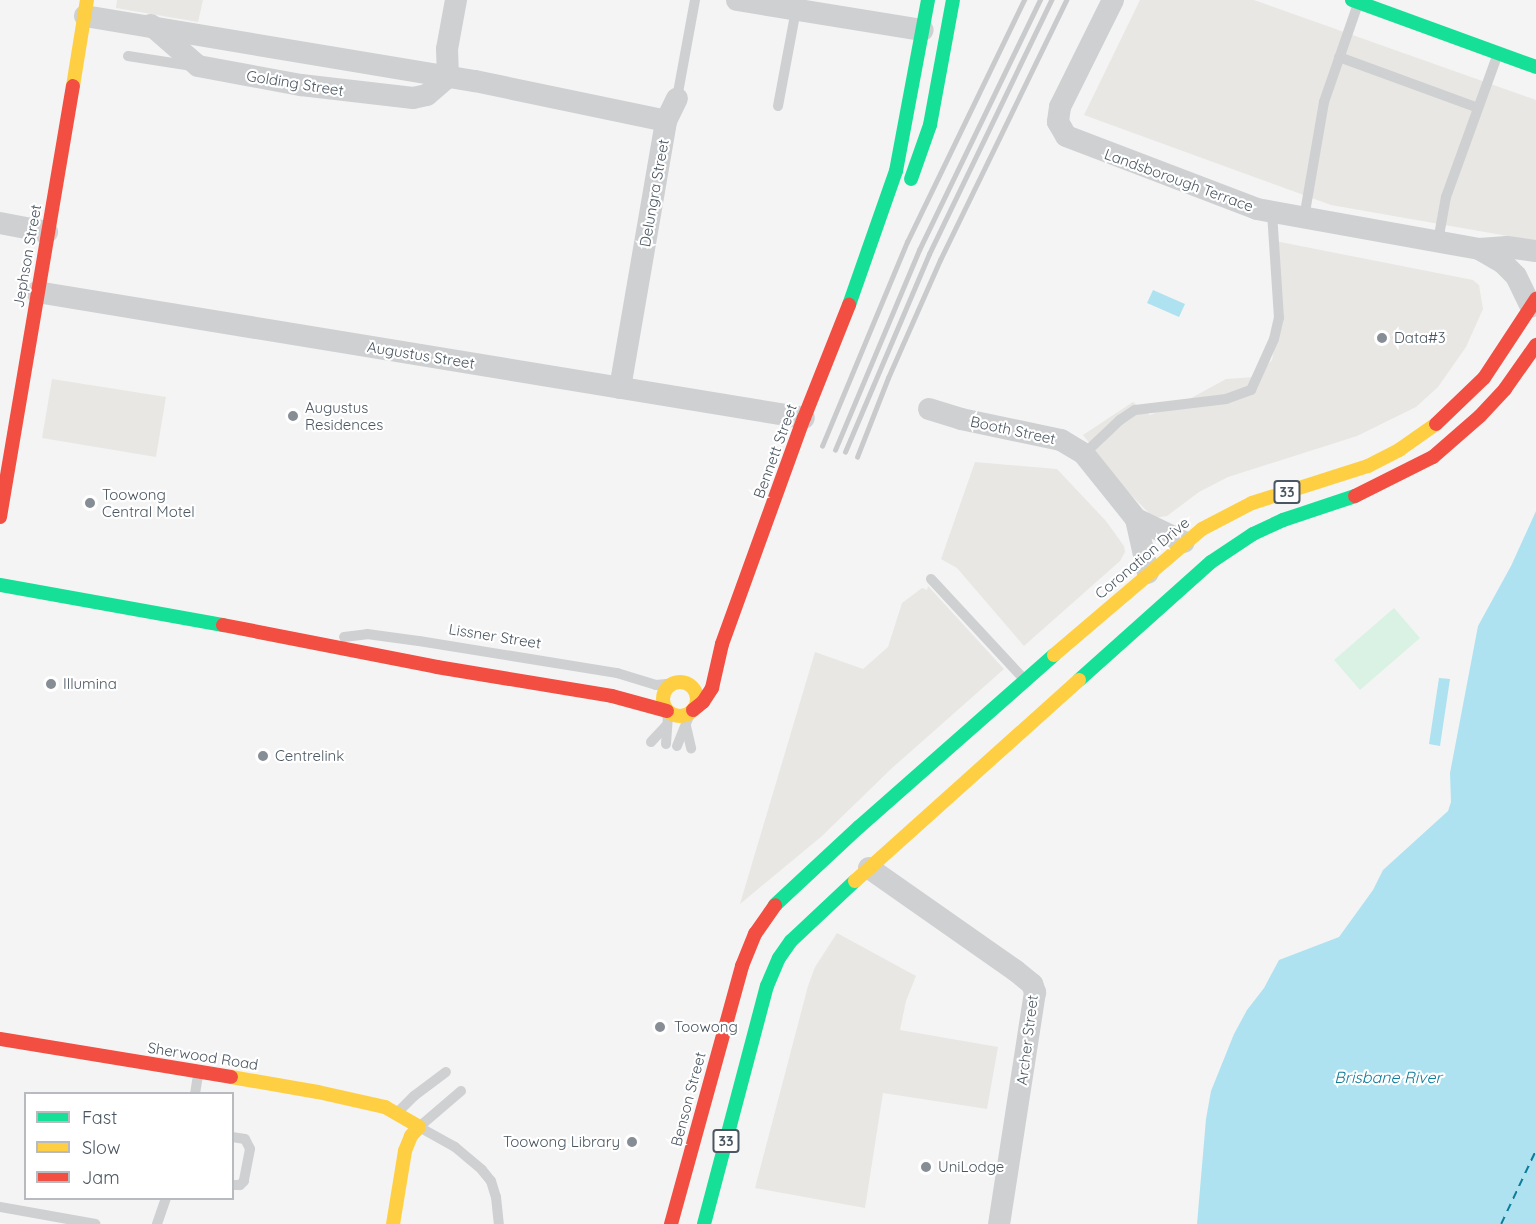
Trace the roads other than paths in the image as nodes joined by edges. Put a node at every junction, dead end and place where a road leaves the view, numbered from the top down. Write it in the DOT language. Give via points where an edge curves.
graph roads {
  1 [pos="456,0"];
  2 [pos="695,0"];
  3 [pos="737,0"];
  4 [pos="928,0"];
  5 [pos="954,0"];
  6 [pos="1113,0"];
  7 [pos="1355,1"];
  8 [pos="86,8"];
  9 [pos="796,10"];
  10 [pos="151,25"];
  11 [pos="923,30"];
  12 [pos="947,33"];
  13 [pos="1498,54"];
  14 [pos="128,56"];
  15 [pos="1339,57"];
  16 [pos="201,67"];
  17 [pos="1536,67"];
  18 [pos="448,77"];
  19 [pos="676,98"];
  20 [pos="778,106"];
  21 [pos="1478,108"];
  22 [pos="666,122"];
  23 [pos="1272,212"];
  24 [pos="1304,218"];
  25 [pos="0,223"];
  26 [pos="48,232"];
  27 [pos="1438,242"];
  28 [pos="1479,249"];
  29 [pos="1536,251"];
  30 [pos="862,271"];
  31 [pos="37,292"];
  32 [pos="1533,303"];
  33 [pos="1536,345"];
  34 [pos="620,388"];
  35 [pos="929,409"];
  36 [pos="804,418"];
  37 [pos="1084,454"];
  38 [pos="0,517"];
  39 [pos="1136,519"];
  40 [pos="1184,542"];
  41 [pos="1148,573"];
  42 [pos="931,579"];
  43 [pos="0,585"];
  44 [pos="308,641"];
  45 [pos="722,644"];
  46 [pos="1026,682"];
  47 [pos="674,684"];
  48 [pos="612,696"];
  49 [pos="692,711"];
  50 [pos="668,715"];
  51 [pos="686,726"];
  52 [pos="651,742"];
  53 [pos="691,748"];
  54 [pos="843,842"];
  55 [pos="869,867"];
  56 [pos="0,1039"];
  57 [pos="198,1072"];
  58 [pos="446,1072"];
  59 [pos="461,1091"];
  60 [pos="195,1092"];
  61 [pos="394,1119"];
  62 [pos="419,1126"];
  63 [pos="234,1137"];
  64 [pos="402,1166"];
  65 [pos="234,1185"];
  66 [pos="165,1200"];
  67 [pos="0,1207"];
  68 [pos="410,1208"];
  69 [pos="95,1224"];
  70 [pos="157,1224"];
  71 [pos="393,1224"];
  72 [pos="499,1224"];
  73 [pos="671,1224"];
  74 [pos="704,1224"];
  75 [pos="999,1224"];
  1 -- 18 [label="street" via="447,49"];
  2 -- 19 [label="lane, Delungra Street"];
  3 -- 9 [label="street"];
  4 -- 11 [label="main road, Bennett Street"];
  5 -- 12 [label="main road, Bennett Street"];
  6 -- 23 [label="street, Landsborough Terrace" via="1060,107 1060,130 1073,141 1242,205"];
  7 -- 13 [label="main road"];
  7 -- 15 [label="lane"];
  8 -- 10 [label="street, Golding Street"];
  8 -- 26 [label="main road, Jephson Street"];
  9 -- 11 [label="street"];
  9 -- 20 [label="lane"];
  10 -- 16 [label="street, Golding Street"];
  10 -- 18 [label="street, Golding Street"];
  11 -- 12 [label="main road"];
  11 -- 30 [label="main road, Bennett Street" via="900,159"];
  12 -- 30 [label="main road, Bennett Street" via="928,134 904,192"];
  13 -- 17 [label="main road"];
  13 -- 21 [label="lane"];
  14 -- 16 [label="lane"];
  15 -- 21 [label="lane"];
  15 -- 24 [label="lane" via="1324,102"];
  16 -- 18 [label="street, Golding Street" via="397,98 423,96"];
  18 -- 22 [label="street, Golding Street"];
  19 -- 22 [label="street, Delungra Street"];
  21 -- 27 [label="lane" via="1446,197"];
  22 -- 34 [label="street, Delungra Street"];
  23 -- 24 [label="street, Landsborough Terrace"];
  23 -- 37 [label="lane" via="1279,318 1251,390 1226,399 1135,410"];
  24 -- 27 [label="street, Landsborough Terrace"];
  25 -- 26 [label="street"];
  26 -- 31 [label="main road, Jephson Street"];
  27 -- 28 [label="street, Landsborough Terrace"];
  28 -- 29 [label="street, Landsborough Terrace"];
  28 -- 32 [label="street, Landsborough Terrace" via="1516,276"];
  30 -- 36 [label="main road, Bennett Street"];
  31 -- 34 [label="street, Augustus Street"];
  31 -- 38 [label="main road, Jephson Street"];
  32 -- 40 [label="main road, Coronation Drive / 33" via="1484,378 1424,434 1368,466 1252,503"];
  33 -- 55 [label="main road, 33" via="1493,403 1433,457 1362,494 1253,534 1211,562"];
  34 -- 36 [label="street, Augustus Street"];
  35 -- 37 [label="street, Booth Street" via="1061,440"];
  36 -- 45 [label="main road, Bennett Street"];
  37 -- 39 [label="street, Booth Street"];
  39 -- 40 [label="street, Booth Street"];
  39 -- 41 [label="street, Booth Street"];
  40 -- 41 [label="main road, Coronation Drive / 33"];
  41 -- 46 [label="main road, Coronation Drive / 33"];
  42 -- 46 [label="lane"];
  43 -- 44 [label="main road, Lissner Street"];
  44 -- 47 [label="lane, Lissner Street" via="376,635 617,673 656,685"];
  44 -- 48 [label="main road, Lissner Street"];
  45 -- 47 [label="main road, Bennett Street" via="700,671"];
  45 -- 49 [label="main road, Bennett Street" via="712,688"];
  46 -- 54 [label="main road, Coronation Drive / 33"];
  47 -- 48 [label="main road, Lissner Street"];
  47 -- 49 [label="main road" via="691,686 696,693"];
  47 -- 50 [label="main road" via="662,700"];
  48 -- 50 [label="main road, Lissner Street"];
  49 -- 50 [label="main road" via="681,716"];
  49 -- 51 [label="lane"];
  50 -- 51 [label="lane" via="671,745"];
  50 -- 52 [label="lane"];
  51 -- 53 [label="lane"];
  54 -- 73 [label="main road, Benson Street / 33" via="776,904 755,934 742,966"];
  55 -- 74 [label="main road, 33" via="791,941 771,974"];
  55 -- 75 [label="street, Archer Street" via="1016,971 1032,984 1035,992"];
  56 -- 57 [label="main road, Sherwood Road"];
  57 -- 60 [label="lane"];
  57 -- 61 [label="main road, Sherwood Road" via="367,1101"];
  58 -- 61 [label="lane" via="408,1101"];
  59 -- 62 [label="lane"];
  61 -- 62 [label="main road, Sherwood Road"];
  62 -- 64 [label="main road" via="409,1140"];
  62 -- 72 [label="lane, Sherwood Road" via="455,1147 491,1180"];
  63 -- 65 [label="lane" via="245,1139 250,1149 244,1181"];
  64 -- 68 [label="main road"];
  64 -- 71 [label="main road"];
  66 -- 70 [label="lane"];
  67 -- 69 [label="lane"];
}
